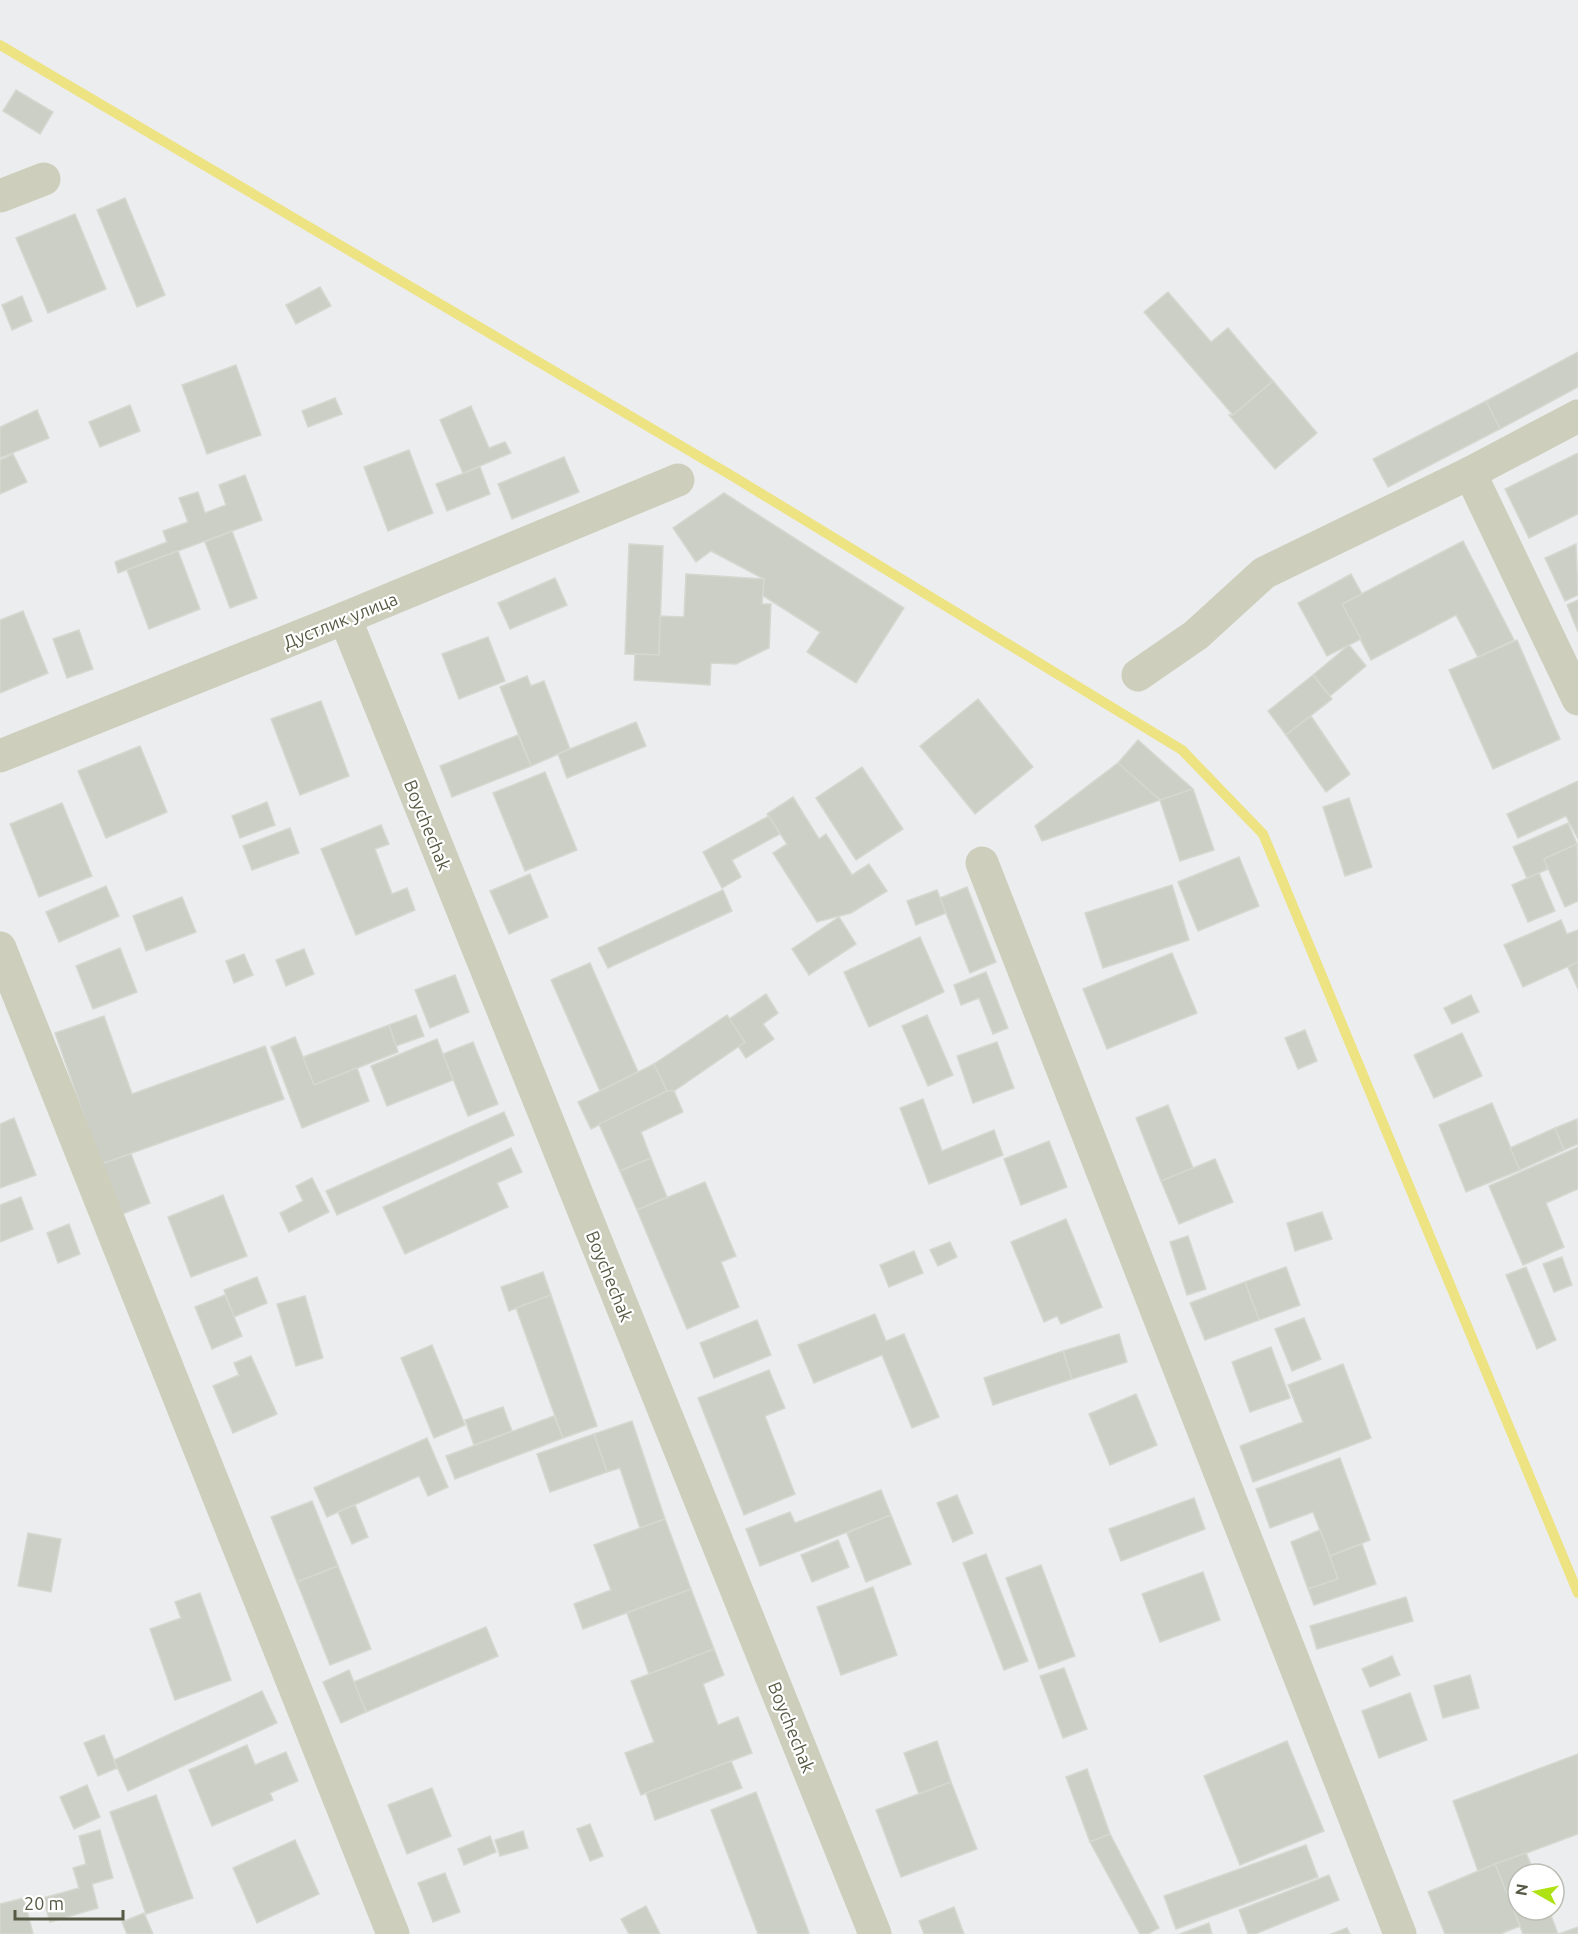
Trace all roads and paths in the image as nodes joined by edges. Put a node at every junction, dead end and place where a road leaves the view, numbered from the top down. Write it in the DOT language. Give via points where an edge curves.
graph roads {
  1 [pos="44,178"];
  2 [pos="0,196"];
  3 [pos="1578,416"];
  4 [pos="1470,472"];
  5 [pos="678,480"];
  6 [pos="345,618"];
  7 [pos="1138,675"];
  8 [pos="1578,699"];
  9 [pos="0,756"];
  10 [pos="982,863"];
  11 [pos="0,948"];
  12 [pos="393,1934"];
  13 [pos="875,1934"];
  14 [pos="1400,1934"];
  1 -- 2 [label="street"];
  3 -- 4 [label="street"];
  4 -- 7 [label="street" via="1264,573 1196,635"];
  4 -- 8 [label="street"];
  5 -- 6 [label="street, Дустлик улица"];
  6 -- 9 [label="street, Дустлик улица"];
  6 -- 13 [label="street, Boychechak"];
  10 -- 14 [label="street"];
  11 -- 12 [label="street"];
}
